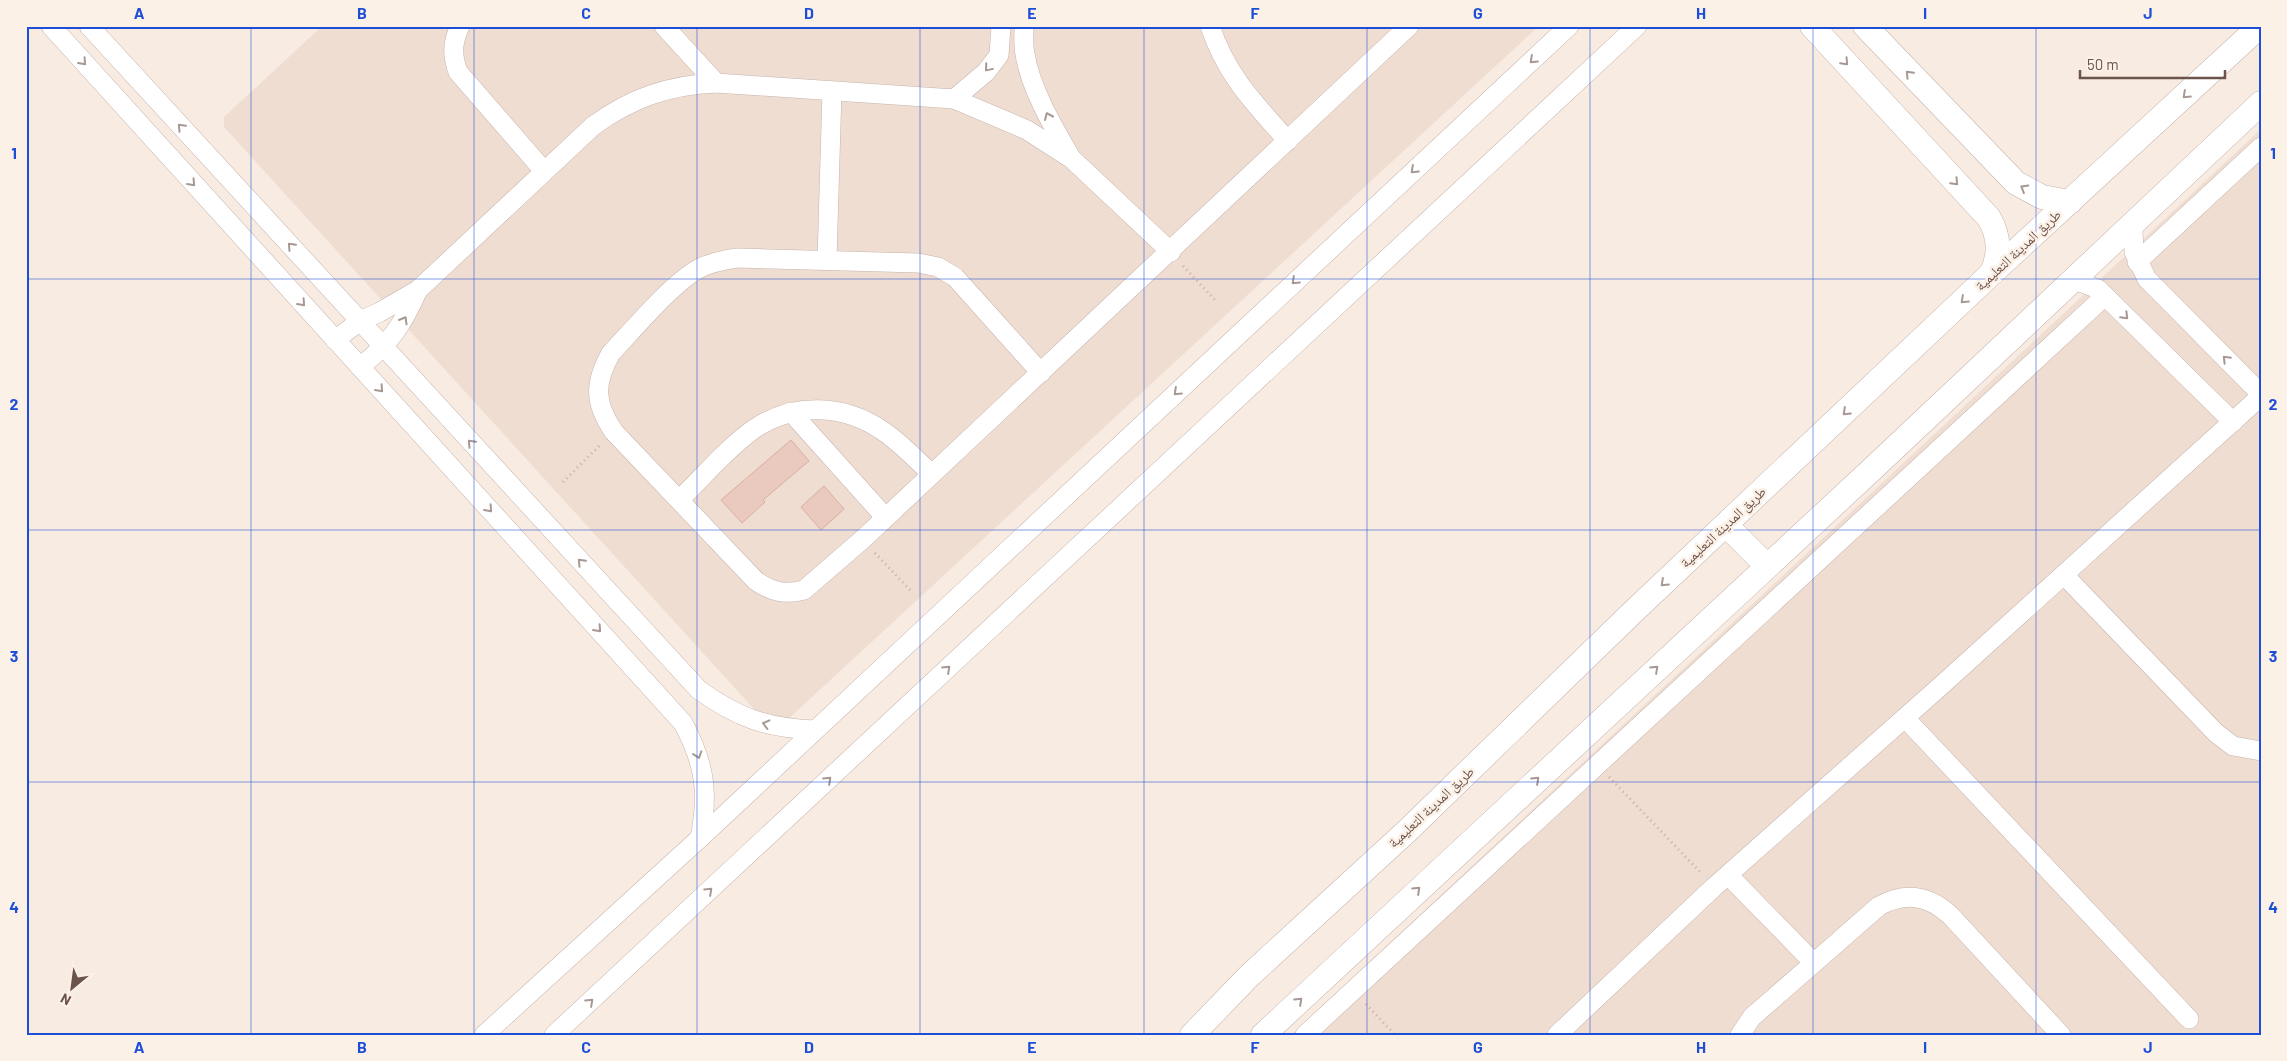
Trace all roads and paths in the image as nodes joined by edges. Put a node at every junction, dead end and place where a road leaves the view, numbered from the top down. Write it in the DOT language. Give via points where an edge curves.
graph roads {
  1 [pos="50,26"];
  2 [pos="89,26"];
  3 [pos="460,26"];
  4 [pos="664,26"];
  5 [pos="1002,26"];
  6 [pos="1024,26"];
  7 [pos="1210,26"];
  8 [pos="1569,26"];
  9 [pos="1637,26"];
  10 [pos="1812,26"];
  11 [pos="1865,26"];
  12 [pos="2260,26"];
  13 [pos="1398,30"];
  14 [pos="716,83"];
  15 [pos="832,91"];
  16 [pos="954,99"];
  17 [pos="2261,103"];
  18 [pos="1288,141"];
  19 [pos="2261,147"];
  20 [pos="1072,159"];
  21 [pos="544,171"];
  22 [pos="2070,202"];
  23 [pos="2136,220"];
  24 [pos="1171,252"];
  25 [pos="827,260"];
  26 [pos="2137,262"];
  27 [pos="1992,273"];
  28 [pos="2072,280"];
  29 [pos="418,290"];
  30 [pos="2105,296"];
  31 [pos="1217,302"];
  32 [pos="360,321"];
  33 [pos="335,340"];
  34 [pos="384,348"];
  35 [pos="360,367"];
  36 [pos="1041,373"];
  37 [pos="2261,395"];
  38 [pos="790,412"];
  39 [pos="2233,422"];
  40 [pos="614,432"];
  41 [pos="932,474"];
  42 [pos="563,482"];
  43 [pos="679,500"];
  44 [pos="885,517"];
  45 [pos="1726,525"];
  46 [pos="863,539"];
  47 [pos="1767,566"];
  48 [pos="2064,575"];
  49 [pos="911,591"];
  50 [pos="1905,718"];
  51 [pos="814,730"];
  52 [pos="2261,751"];
  53 [pos="1598,765"];
  54 [pos="700,838"];
  55 [pos="1721,881"];
  56 [pos="1814,963"];
  57 [pos="1353,990"];
  58 [pos="2189,1019"];
  59 [pos="484,1035"];
  60 [pos="554,1035"];
  61 [pos="1192,1035"];
  62 [pos="1263,1035"];
  63 [pos="1305,1035"];
  64 [pos="1395,1035"];
  65 [pos="1557,1035"];
  66 [pos="1740,1035"];
  67 [pos="2060,1035"];
  1 -- 33 [label="street, one-way"];
  32 -- 2 [label="street, one-way"];
  3 -- 21 [label="street" via="453,40 452,56 458,72"];
  4 -- 14 [label="street"];
  5 -- 16 [label="street, one-way" via="998,55 986,72"];
  20 -- 6 [label="street, one-way" via="1052,126 1037,91 1025,54"];
  7 -- 18 [label="street" via="1229,71"];
  8 -- 51 [label="street, one-way"];
  60 -- 9 [label="street, one-way"];
  10 -- 27 [label="street, one-way" via="1989,218 1998,246"];
  22 -- 11 [label="street, one-way" via="2042,197 2016,183"];
  12 -- 22 [label="street, طريق المدينة التعليمية, one-way"];
  13 -- 18 [label="street"];
  14 -- 15 [label="street"];
  14 -- 21 [label="street" via="672,87 630,102 593,126"];
  15 -- 16 [label="street"];
  15 -- 25 [label="street"];
  16 -- 20 [label="street" via="1027,130"];
  17 -- 23 [label="street"];
  18 -- 24 [label="street"];
  19 -- 26 [label="street"];
  20 -- 24 [label="street"];
  21 -- 29 [label="street"];
  22 -- 27 [label="street, طريق المدينة التعليمية"];
  23 -- 26 [label="street" via="2133,241"];
  23 -- 28 [label="street"];
  24 -- 31 [label="path"];
  24 -- 36 [label="street"];
  25 -- 36 [label="street" via="918,263 938,267 955,277"];
  25 -- 40 [label="street" via="738,258 701,267 685,278 611,353 602,368 598,384 599,402 604,418"];
  37 -- 26 [label="street, one-way" via="2147,279"];
  27 -- 45 [label="street, طريق المدينة التعليمية, one-way"];
  28 -- 30 [label="street" via="2090,285"];
  28 -- 47 [label="street"];
  29 -- 32 [label="street"];
  34 -- 29 [label="street, one-way" via="406,316"];
  30 -- 39 [label="street, one-way"];
  30 -- 53 [label="street"];
  32 -- 33 [label="street"];
  32 -- 34 [label="street"];
  33 -- 35 [label="street"];
  34 -- 35 [label="street"];
  51 -- 34 [label="street, one-way" via="783,729 753,721 725,708 699,690"];
  35 -- 54 [label="street, one-way" via="683,724 695,744 704,775 705,814"];
  36 -- 41 [label="street"];
  37 -- 39 [label="street"];
  38 -- 41 [label="street" via="840,411 863,419 884,431"];
  38 -- 43 [label="street" via="753,430"];
  38 -- 44 [label="street"];
  39 -- 48 [label="street"];
  40 -- 42 [label="path"];
  40 -- 43 [label="street"];
  41 -- 44 [label="street"];
  43 -- 46 [label="street" via="756,581 778,593 804,590"];
  44 -- 46 [label="street"];
  45 -- 47 [label="street"];
  45 -- 61 [label="street, طريق المدينة التعليمية, one-way" via="1406,832 1249,976"];
  46 -- 49 [label="path"];
  62 -- 47 [label="street, one-way"];
  48 -- 50 [label="street"];
  48 -- 52 [label="street" via="2216,733 2233,746"];
  50 -- 55 [label="street"];
  50 -- 58 [label="street"];
  51 -- 54 [label="street"];
  53 -- 55 [label="path"];
  53 -- 57 [label="street"];
  54 -- 59 [label="street"];
  55 -- 56 [label="street"];
  55 -- 65 [label="street"];
  56 -- 66 [label="street" via="1752,1017"];
  56 -- 67 [label="street" via="1879,906 1903,897 1929,900 1950,915"];
  57 -- 63 [label="street"];
  57 -- 64 [label="path"];
}
